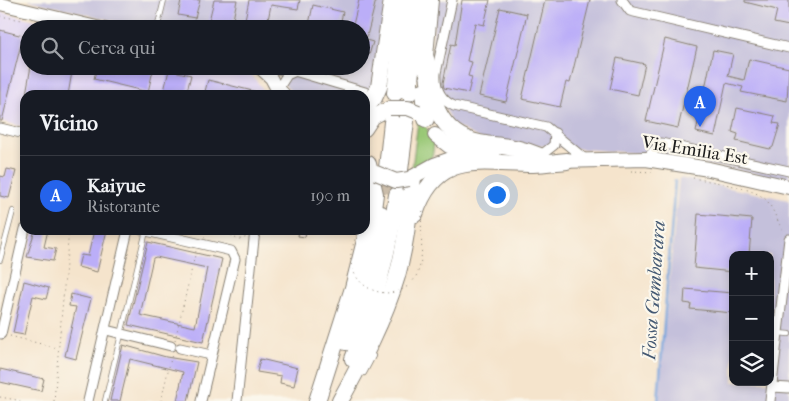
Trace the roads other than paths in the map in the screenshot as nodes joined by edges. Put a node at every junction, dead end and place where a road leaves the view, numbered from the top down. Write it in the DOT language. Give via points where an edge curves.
graph roads {
  1 [pos="164,0"];
  2 [pos="393,0"];
  3 [pos="405,0"];
  4 [pos="417,0"];
  5 [pos="430,0"];
  6 [pos="452,0"];
  7 [pos="622,0"];
  8 [pos="5,3"];
  9 [pos="70,20"];
  10 [pos="159,20"];
  11 [pos="789,48"];
  12 [pos="426,58"];
  13 [pos="263,75"];
  14 [pos="287,75"];
  15 [pos="307,75"];
  16 [pos="277,90"];
  17 [pos="281,90"];
  18 [pos="343,90"];
  19 [pos="370,101"];
  20 [pos="391,110"];
  21 [pos="370,125"];
  22 [pos="0,128"];
  23 [pos="20,133"];
  24 [pos="554,133"];
  25 [pos="435,135"];
  26 [pos="540,156"];
  27 [pos="646,159"];
  28 [pos="590,160"];
  29 [pos="567,161"];
  30 [pos="393,170"];
  31 [pos="789,180"];
  32 [pos="370,208"];
  33 [pos="13,211"];
  34 [pos="24,235"];
  35 [pos="127,235"];
  36 [pos="143,235"];
  37 [pos="165,235"];
  38 [pos="252,235"];
  39 [pos="362,235"];
  40 [pos="789,241"];
  41 [pos="404,246"];
  42 [pos="0,260"];
  43 [pos="389,300"];
  44 [pos="106,330"];
  45 [pos="778,333"];
  46 [pos="1,334"];
  47 [pos="121,334"];
  48 [pos="789,334"];
  49 [pos="378,341"];
  50 [pos="376,348"];
  51 [pos="211,355"];
  52 [pos="362,377"];
  53 [pos="772,387"];
  54 [pos="789,388"];
  55 [pos="88,401"];
  56 [pos="105,401"];
  57 [pos="200,401"];
  58 [pos="237,401"];
  59 [pos="319,401"];
  60 [pos="333,401"];
  61 [pos="340,401"];
  62 [pos="770,401"];
  1 -- 10 [label="lane"];
  2 -- 20 [label="highway" via="381,78 374,98"];
  3 -- 20 [label="highway"];
  4 -- 20 [label="highway"];
  5 -- 12 [label="highway"];
  6 -- 24 [label="street" via="436,74 436,85 443,100 454,106 546,127"];
  7 -- 11 [label="street" via="630,11"];
  8 -- 9 [label="main road"];
  12 -- 20 [label="highway" via="422,89"];
  12 -- 26 [label="highway" via="433,103 454,131 476,142 522,148"];
  13 -- 16 [label="main road"];
  14 -- 17 [label="street"];
  15 -- 18 [label="street"];
  19 -- 20 [label="street"];
  20 -- 21 [label="main road"];
  20 -- 25 [label="main road"];
  20 -- 30 [label="highway"];
  22 -- 23 [label="street"];
  24 -- 26 [label="street" via="554,145"];
  24 -- 28 [label="street"];
  25 -- 26 [label="main road, Via Emilia Est" via="449,146"];
  25 -- 30 [label="main road" via="435,154"];
  26 -- 28 [label="main road, Via Emilia Est"];
  27 -- 28 [label="main road, Via Emilia Est"];
  27 -- 31 [label="main road, Via Emilia Est"];
  27 -- 31 [label="street" via="661,143"];
  28 -- 29 [label="main road, Via Emilia Est"];
  29 -- 30 [label="main road, Via Emilia Est" via="472,154"];
  29 -- 41 [label="highway" via="533,164 474,161 451,168 438,176 424,192"];
  30 -- 32 [label="highway" via="375,194"];
  30 -- 41 [label="highway"];
  33 -- 42 [label="lane"];
  34 -- 46 [label="street"];
  35 -- 44 [label="street"];
  36 -- 47 [label="lane"];
  37 -- 51 [label="street" via="231,251 235,259"];
  38 -- 58 [label="street"];
  39 -- 59 [label="highway" via="354,288"];
  40 -- 45 [label="street"];
  41 -- 43 [label="highway"];
  43 -- 49 [label="lane"];
  43 -- 61 [label="highway" via="369,348"];
  44 -- 47 [label="street"];
  44 -- 55 [label="street"];
  45 -- 48 [label="lane"];
  45 -- 53 [label="street"];
  47 -- 51 [label="street"];
  47 -- 56 [label="lane"];
  50 -- 52 [label="lane"];
  51 -- 57 [label="street"];
  53 -- 54 [label="street"];
  53 -- 62 [label="street"];
  59 -- 60 [label="highway" via="362,300 391,194 389,246 373,303"];
}
